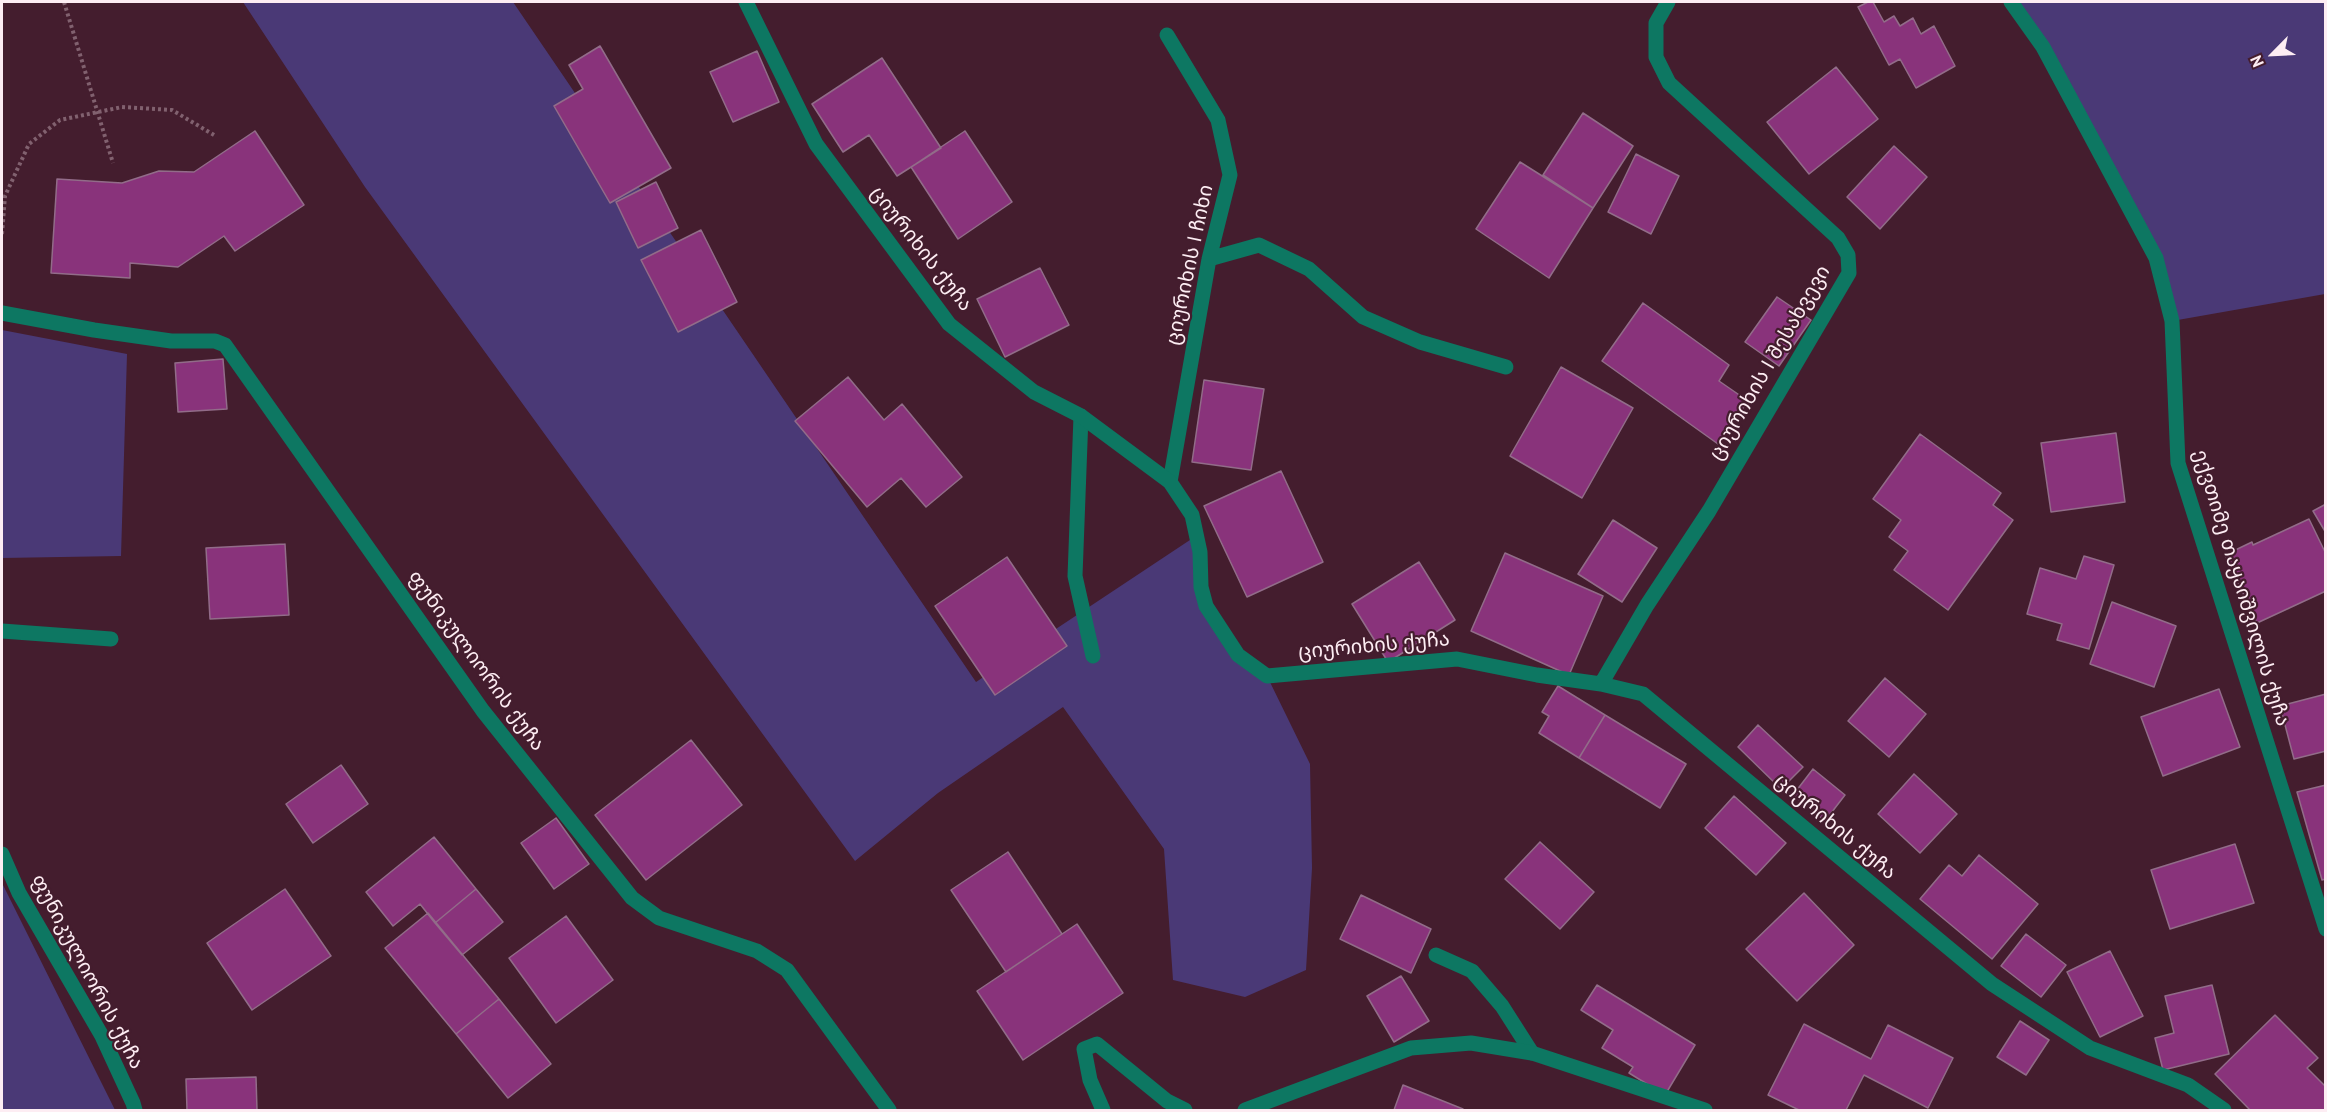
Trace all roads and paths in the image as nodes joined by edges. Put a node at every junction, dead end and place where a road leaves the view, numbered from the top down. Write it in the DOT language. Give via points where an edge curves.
graph roads {
  1 [pos="64,2"];
  2 [pos="746,2"];
  3 [pos="1668,2"];
  4 [pos="2011,2"];
  5 [pos="1167,35"];
  6 [pos="98,112"];
  7 [pos="214,135"];
  8 [pos="113,163"];
  9 [pos="2,234"];
  10 [pos="1209,260"];
  11 [pos="2,314"];
  12 [pos="1506,367"];
  13 [pos="1081,416"];
  14 [pos="1170,482"];
  15 [pos="2,631"];
  16 [pos="111,639"];
  17 [pos="1093,656"];
  18 [pos="1601,684"];
  19 [pos="2,854"];
  20 [pos="2325,929"];
  21 [pos="1436,955"];
  22 [pos="1532,1053"];
  23 [pos="135,1110"];
  24 [pos="889,1110"];
  25 [pos="1103,1110"];
  26 [pos="1185,1110"];
  27 [pos="1245,1110"];
  28 [pos="1705,1110"];
  29 [pos="2224,1110"];
  1 -- 6 [label="path"];
  2 -- 13 [label="street, ციურიხის ქუჩა" via="816,144 949,324 1034,392"];
  3 -- 18 [label="street, ციურიხის I შესახვევი" via="1656,23 1656,57 1669,82 1838,238 1848,255 1849,273 1709,511"];
  4 -- 20 [label="street, ექვთიმე თაყაიშვილის ქუჩა" via="2043,47 2156,258 2172,321 2178,463"];
  5 -- 10 [label="street, ციურიხის I ჩიხი" via="1218,120 1230,175"];
  6 -- 7 [label="path" via="122,107 172,110"];
  6 -- 8 [label="path"];
  6 -- 9 [label="path" via="60,120 29,144 5,196"];
  10 -- 12 [label="street" via="1259,245 1308,269 1364,317 1420,342"];
  10 -- 14 [label="street, ციურიხის I ჩიხი"];
  11 -- 24 [label="street, ფუნიკულიორის ქუჩა" via="171,341 215,341 225,345 483,711 632,898 659,918 757,951 787,970"];
  13 -- 14 [label="street, ციურიხის ქუჩა"];
  13 -- 17 [label="street" via="1075,576"];
  14 -- 18 [label="street, ციურიხის ქუჩა" via="1192,515 1206,606 1238,655 1267,676 1457,659"];
  15 -- 16 [label="street"];
  18 -- 29 [label="street, ციურიხის ქუჩა" via="1642,694 1992,984 2090,1048 2188,1085"];
  19 -- 23 [label="street, ფუნიკულიორის ქუჩა" via="20,893 102,1036"];
  21 -- 22 [label="street" via="1472,971 1502,1006"];
  22 -- 27 [label="street" via="1471,1043 1411,1048"];
  22 -- 28 [label="street"];
  25 -- 26 [label="street" via="1090,1080 1084,1049 1096,1044 1167,1101"];
}
